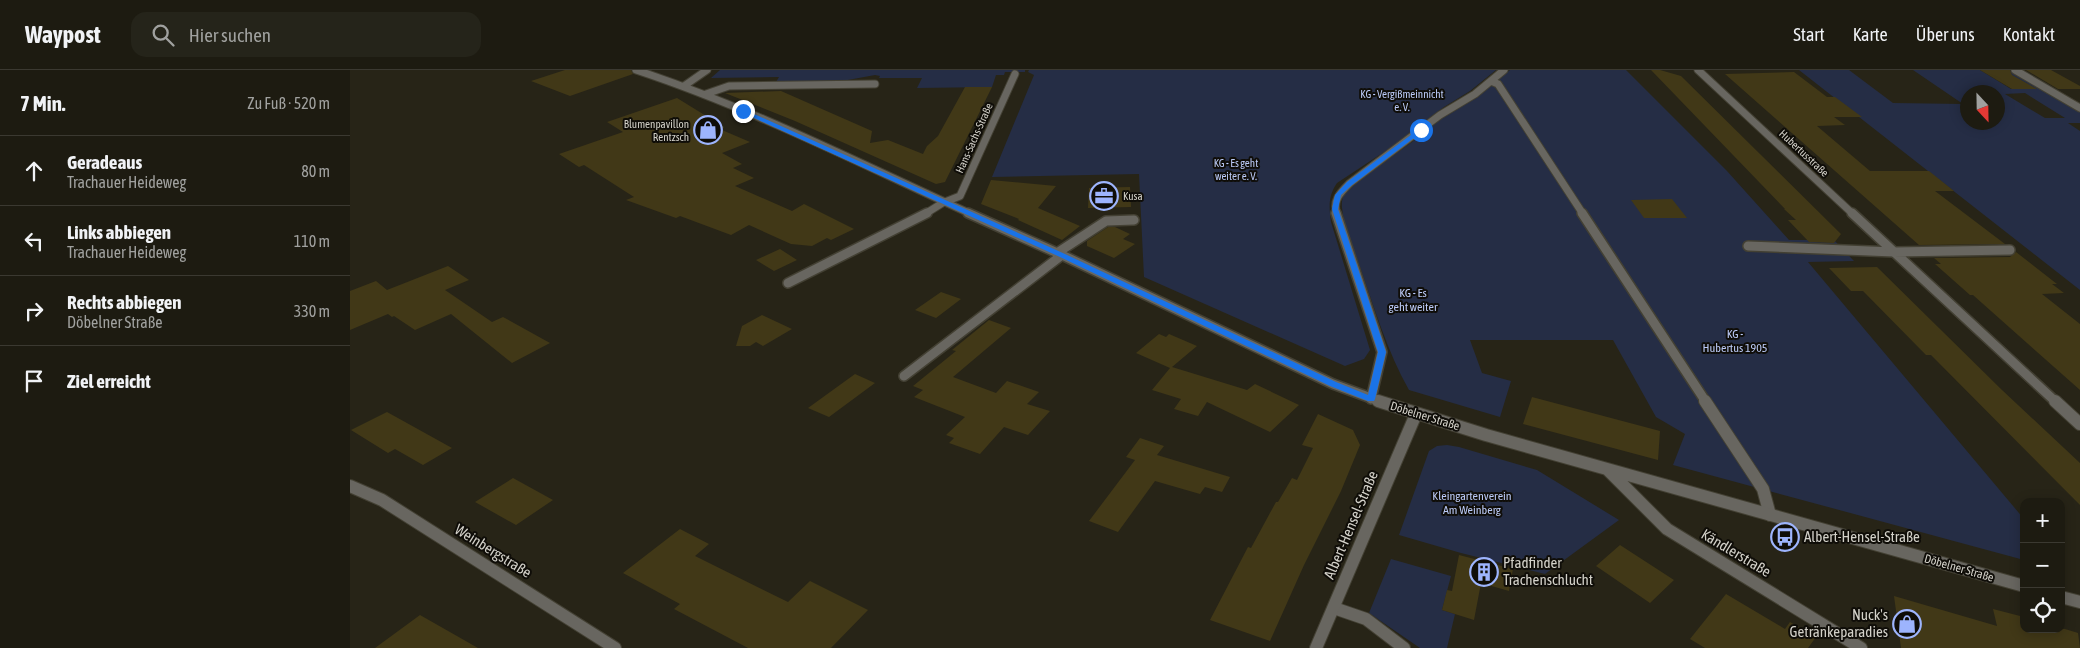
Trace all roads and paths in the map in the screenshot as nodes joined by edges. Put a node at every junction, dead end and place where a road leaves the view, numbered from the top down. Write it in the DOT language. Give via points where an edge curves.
graph roads {
  1 [pos="636,70"];
  2 [pos="707,70"];
  3 [pos="1504,70"];
  4 [pos="1698,70"];
  5 [pos="2015,70"];
  6 [pos="1015,74"];
  7 [pos="1491,81"];
  8 [pos="875,84"];
  9 [pos="684,86"];
  10 [pos="706,94"];
  11 [pos="2080,108"];
  12 [pos="944,202"];
  13 [pos="1134,220"];
  14 [pos="1748,246"];
  15 [pos="2010,250"];
  16 [pos="1894,252"];
  17 [pos="1059,254"];
  18 [pos="788,283"];
  19 [pos="904,376"];
  20 [pos="1371,399"];
  21 [pos="1416,414"];
  22 [pos="2080,424"];
  23 [pos="1607,469"];
  24 [pos="350,486"];
  25 [pos="1770,515"];
  26 [pos="2020,585"];
  27 [pos="2065,598"];
  28 [pos="2080,602"];
  29 [pos="1334,608"];
  30 [pos="616,648"];
  31 [pos="1316,648"];
  32 [pos="1404,648"];
  33 [pos="1861,648"];
  1 -- 9 [label="street, Döbelner Straße"];
  2 -- 9 [label="street"];
  3 -- 7 [label="street"];
  4 -- 16 [label="street, Hubertusstraße"];
  5 -- 11 [label="street"];
  6 -- 12 [label="street, Hans-Sachs-Straße" via="960,196"];
  7 -- 20 [label="street" via="1440,115 1338,195 1335,209 1382,352"];
  7 -- 25 [label="street" via="1498,84 1764,489"];
  8 -- 10 [label="street" via="729,86"];
  9 -- 10 [label="street, Döbelner Straße"];
  10 -- 12 [label="street, Döbelner Straße"];
  12 -- 17 [label="street, Döbelner Straße"];
  12 -- 18 [label="street, Hans-Sachs-Straße"];
  13 -- 17 [label="street" via="1106,221"];
  14 -- 16 [label="street"];
  15 -- 16 [label="street"];
  16 -- 22 [label="street, Hubertusstraße"];
  17 -- 19 [label="street"];
  17 -- 20 [label="street, Döbelner Straße" via="1324,380"];
  20 -- 21 [label="street, Döbelner Straße"];
  21 -- 23 [label="street, Döbelner Straße"];
  21 -- 29 [label="street, Albert-Hensel-Straße"];
  23 -- 25 [label="street, Döbelner Straße"];
  23 -- 33 [label="street, Kändlerstraße" via="1667,529"];
  24 -- 30 [label="street, Weinbergstraße" via="382,500"];
  25 -- 26 [label="street, Döbelner Straße"];
  27 -- 28 [label="street"];
  29 -- 31 [label="street, Albert-Hensel-Straße"];
  29 -- 32 [label="street" via="1366,619"];
}
